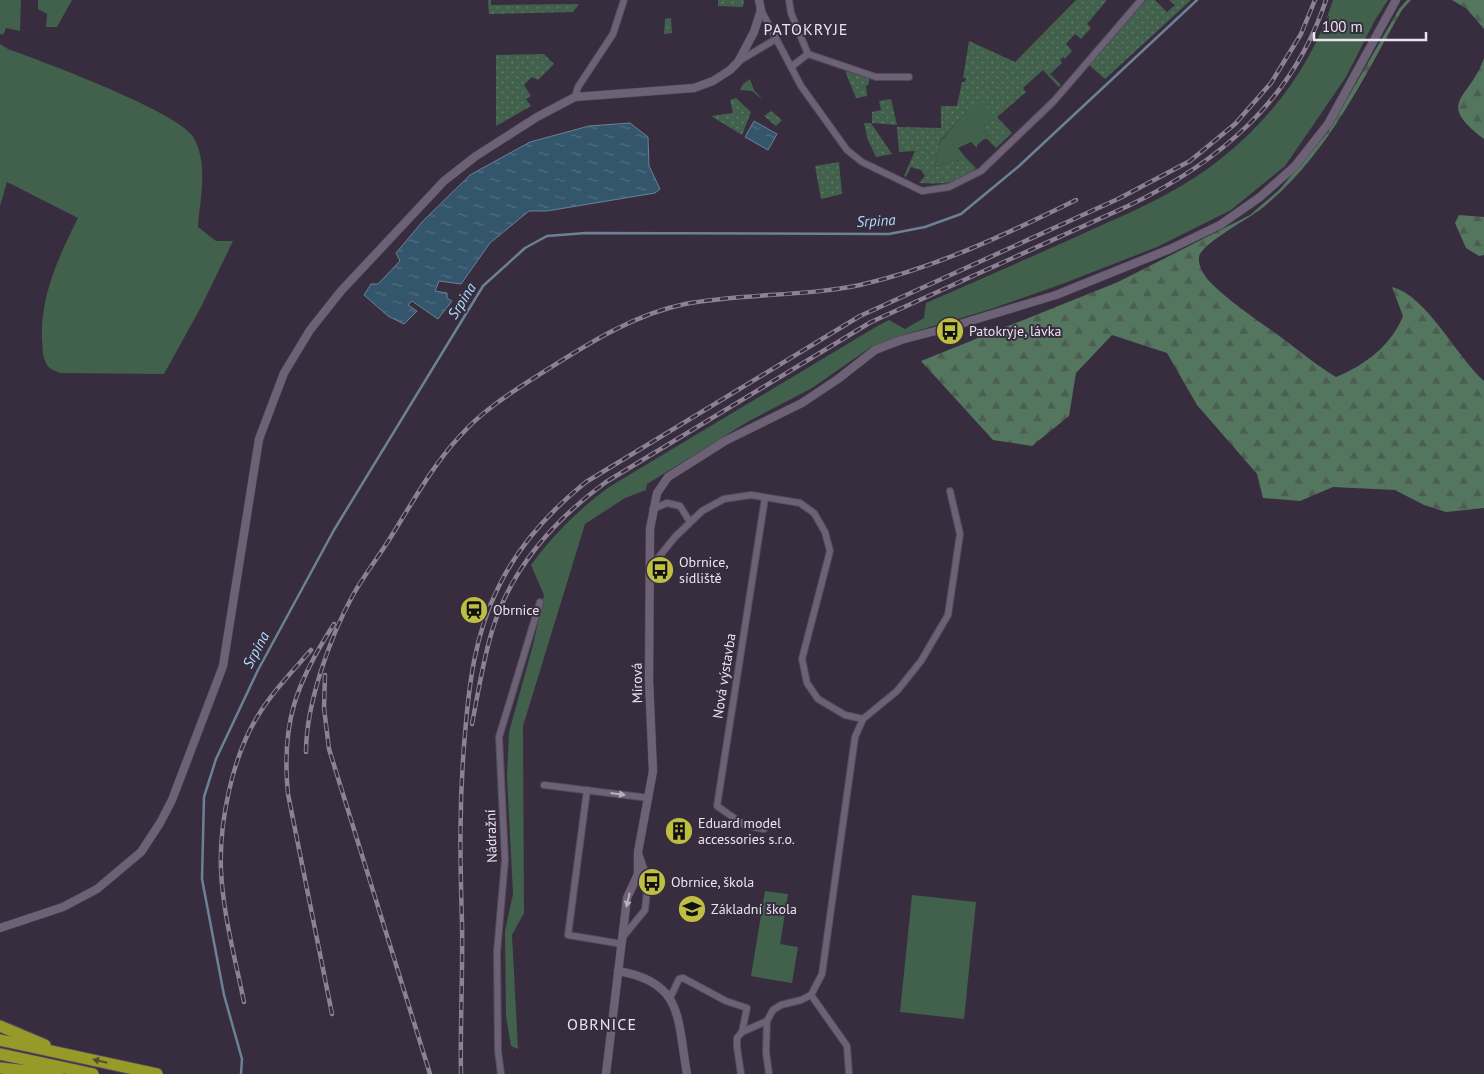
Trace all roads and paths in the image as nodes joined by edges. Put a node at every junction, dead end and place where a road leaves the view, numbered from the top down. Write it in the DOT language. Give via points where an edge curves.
graph roads {
  1 [pos="624,0"];
  2 [pos="759,0"];
  3 [pos="789,0"];
  4 [pos="1141,0"];
  5 [pos="1396,0"];
  6 [pos="761,10"];
  7 [pos="776,39"];
  8 [pos="808,54"];
  9 [pos="738,62"];
  10 [pos="791,67"];
  11 [pos="909,77"];
  12 [pos="575,97"];
  13 [pos="950,491"];
  14 [pos="765,498"];
  15 [pos="653,509"];
  16 [pos="690,522"];
  17 [pos="650,568"];
  18 [pos="540,602"];
  19 [pos="863,719"];
  20 [pos="544,786"];
  21 [pos="587,790"];
  22 [pos="648,798"];
  23 [pos="764,829"];
  24 [pos="641,864"];
  25 [pos="0,928"];
  26 [pos="622,941"];
  27 [pos="618,971"];
  28 [pos="811,994"];
  29 [pos="670,998"];
  30 [pos="767,1021"];
  31 [pos="0,1026"];
  32 [pos="742,1032"];
  33 [pos="0,1040"];
  34 [pos="58,1051"];
  35 [pos="0,1054"];
  36 [pos="0,1068"];
  37 [pos="58,1074"];
  38 [pos="93,1074"];
  39 [pos="157,1074"];
  40 [pos="501,1074"];
  41 [pos="606,1074"];
  42 [pos="687,1074"];
  43 [pos="741,1074"];
  44 [pos="769,1074"];
  45 [pos="849,1074"];
  1 -- 12 [label="street" via="613,34 578,87"];
  2 -- 6 [label="street"];
  3 -- 8 [label="street"];
  4 -- 10 [label="street" via="1054,101 981,171 949,187 922,191 862,162 847,150"];
  5 -- 15 [label="street, Mírová" via="1324,129 1295,166 1260,197 1220,225 1056,295 875,350 838,380 802,403 725,441 668,478 657,493"];
  6 -- 7 [label="street"];
  6 -- 9 [label="street"];
  7 -- 9 [label="street"];
  7 -- 10 [label="street"];
  8 -- 10 [label="street"];
  8 -- 11 [label="street" via="876,77"];
  9 -- 12 [label="street" via="714,81 694,88"];
  12 -- 25 [label="street" via="524,124 444,180 341,291 310,330 284,373 259,439 223,666 172,800 141,852 97,889 63,907"];
  13 -- 19 [label="street" via="960,534 948,615 921,661 897,691"];
  14 -- 16 [label="street" via="724,499"];
  14 -- 19 [label="street" via="800,503 814,513 825,532 830,551 802,658 804,670 807,683 818,699 845,715"];
  14 -- 23 [label="street, Nová výstavba" via="717,806 744,825"];
  15 -- 16 [label="street" via="666,503 680,506"];
  15 -- 17 [label="street, Mírová"];
  16 -- 17 [label="street"];
  17 -- 22 [label="street, Mírová" via="649,680 653,771"];
  18 -- 40 [label="street, Nádražní" via="499,737 505,860 497,952"];
  19 -- 28 [label="street" via="855,737 822,974"];
  20 -- 21 [label="street"];
  21 -- 22 [label="street, one-way"];
  21 -- 26 [label="street" via="568,935"];
  22 -- 24 [label="street, Mírová" via="638,852"];
  24 -- 26 [label="street, Mírová, one-way" via="627,898"];
  24 -- 26 [label="street, Mírová" via="648,881 645,910"];
  26 -- 27 [label="street, Mírová"];
  27 -- 29 [label="street" via="648,978"];
  27 -- 41 [label="street, Mírová"];
  28 -- 30 [label="street" via="802,1000 781,1004"];
  28 -- 45 [label="street" via="847,1046"];
  29 -- 32 [label="street" via="675,985 683,978 726,1002 744,1005 747,1008"];
  29 -- 42 [label="street"];
  30 -- 32 [label="street"];
  30 -- 44 [label="street"];
  31 -- 34 [label="highway"];
  32 -- 43 [label="street" via="737,1038"];
  33 -- 34 [label="highway"];
  39 -- 34 [label="highway, one-way"];
  35 -- 38 [label="highway"];
  36 -- 37 [label="highway"];
}
